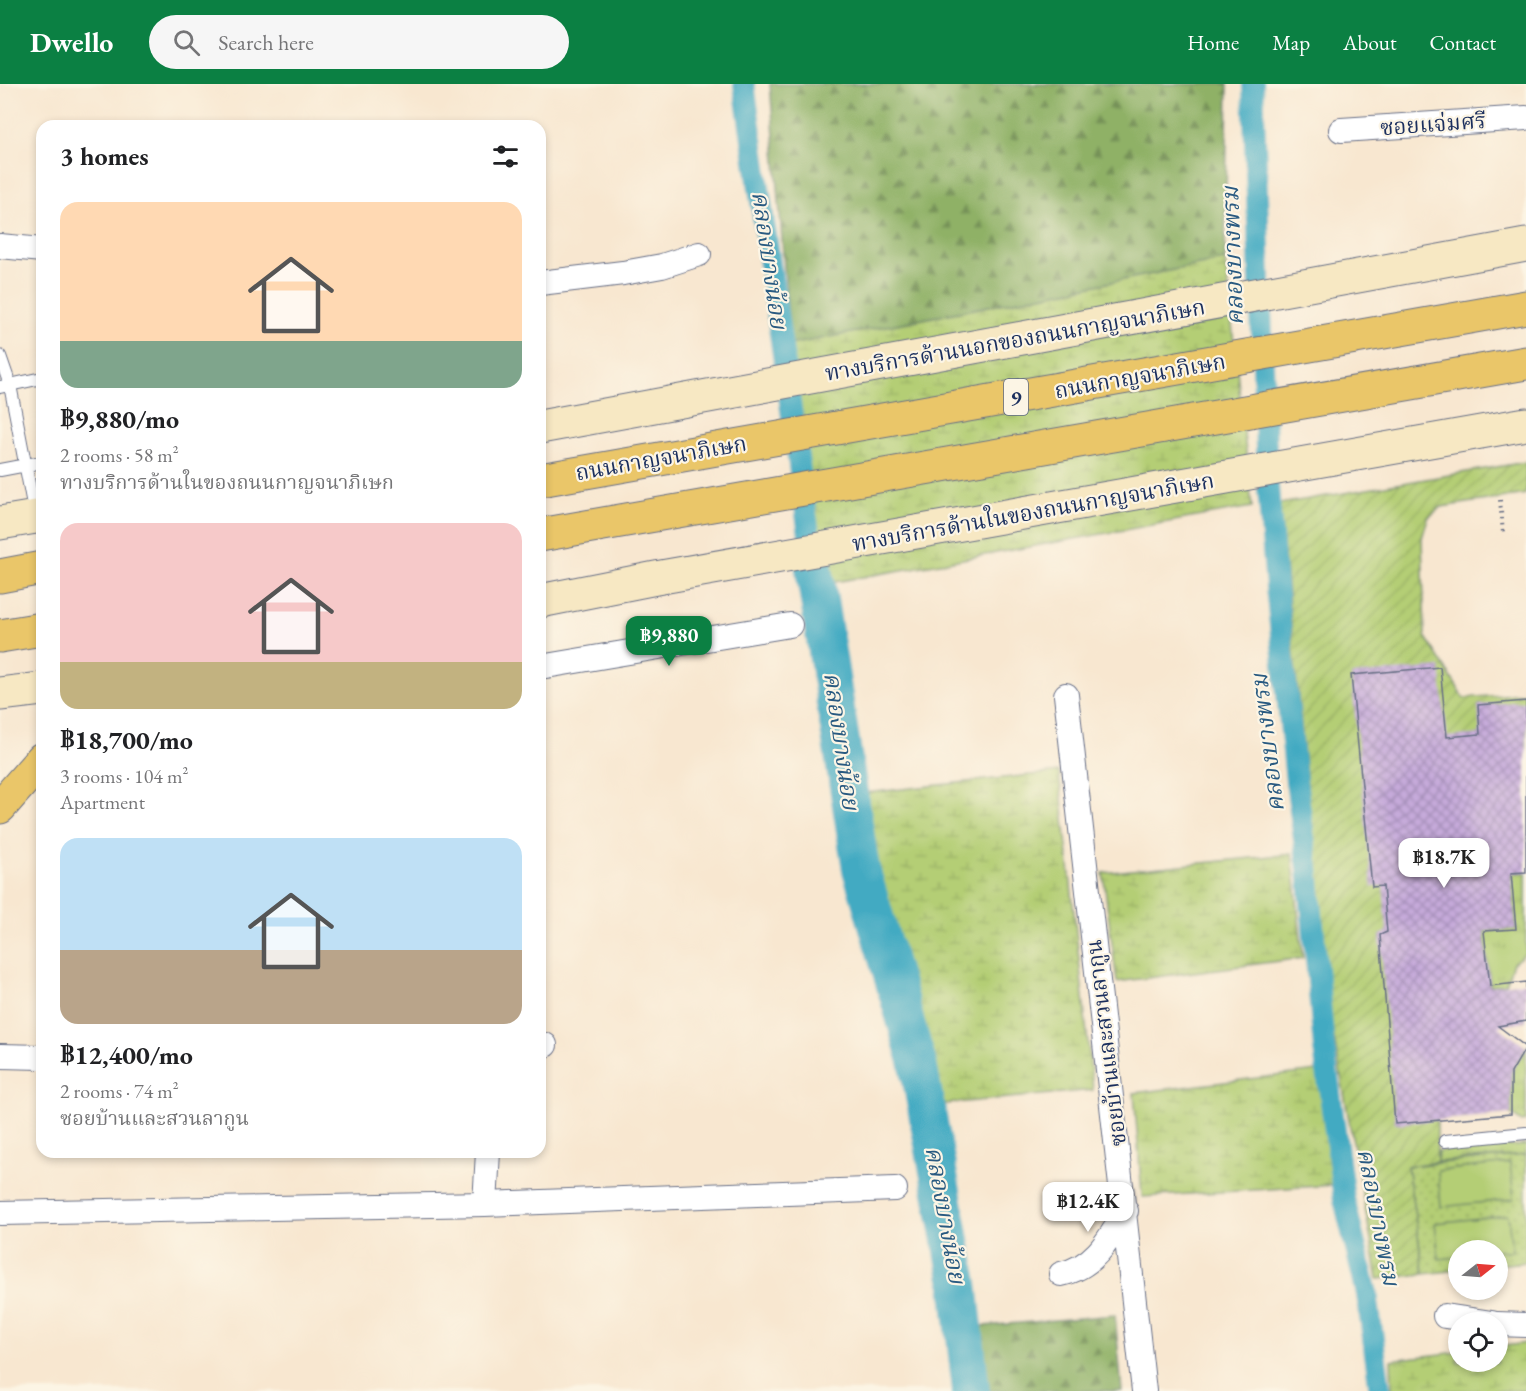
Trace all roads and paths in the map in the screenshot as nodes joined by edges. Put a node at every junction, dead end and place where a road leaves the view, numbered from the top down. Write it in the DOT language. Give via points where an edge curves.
graph roads {
  1 [pos="1526,118"];
  2 [pos="1341,130"];
  3 [pos="1526,245"];
  4 [pos="0,246"];
  5 [pos="36,249"];
  6 [pos="699,254"];
  7 [pos="546,282"];
  8 [pos="1526,307"];
  9 [pos="0,356"];
  10 [pos="1526,363"];
  11 [pos="36,379"];
  12 [pos="5,386"];
  13 [pos="1526,424"];
  14 [pos="546,426"];
  15 [pos="36,463"];
  16 [pos="25,465"];
  17 [pos="0,470"];
  18 [pos="546,479"];
  19 [pos="1500,500"];
  20 [pos="36,505"];
  21 [pos="36,517"];
  22 [pos="0,523"];
  23 [pos="1503,533"];
  24 [pos="546,534"];
  25 [pos="36,569"];
  26 [pos="0,576"];
  27 [pos="546,600"];
  28 [pos="790,625"];
  29 [pos="36,629"];
  30 [pos="0,636"];
  31 [pos="546,666"];
  32 [pos="36,690"];
  33 [pos="0,694"];
  34 [pos="1066,695"];
  35 [pos="36,766"];
  36 [pos="0,807"];
  37 [pos="0,1056"];
  38 [pos="36,1057"];
  39 [pos="1526,1133"];
  40 [pos="1445,1141"];
  41 [pos="488,1158"];
  42 [pos="895,1188"];
  43 [pos="486,1203"];
  44 [pos="1126,1210"];
  45 [pos="0,1213"];
  46 [pos="1061,1274"];
  47 [pos="1445,1316"];
  48 [pos="1448,1316"];
  49 [pos="1508,1324"];
  50 [pos="1526,1324"];
  51 [pos="1144,1391"];
  1 -- 2 [label="street, ซอยแจ่มศรี"];
  3 -- 14 [label="main road, ทางบริการด้านนอกของถนนกาญจนาภิเษก"];
  4 -- 5 [label="street"];
  6 -- 7 [label="street" via="662,266"];
  8 -- 18 [label="main road, ถนนกาญจนาภิเษก / 9"];
  9 -- 12 [label="lane"];
  10 -- 24 [label="main road, 9"];
  11 -- 12 [label="lane"];
  12 -- 16 [label="lane"];
  13 -- 27 [label="main road, ทางบริการด้านในของถนนกาญจนาภิเษก"];
  15 -- 16 [label="lane"];
  16 -- 17 [label="lane"];
  16 -- 20 [label="lane"];
  19 -- 23 [label="path"];
  21 -- 22 [label="main road"];
  25 -- 26 [label="main road"];
  28 -- 31 [label="street"];
  29 -- 30 [label="main road"];
  32 -- 33 [label="main road"];
  34 -- 44 [label="street, ซอยบ้านและสวนลากูน"];
  35 -- 36 [label="main road"];
  37 -- 38 [label="street"];
  39 -- 40 [label="lane"];
  41 -- 43 [label="street"];
  42 -- 43 [label="street"];
  43 -- 45 [label="street"];
  44 -- 46 [label="street" via="1088,1263"];
  44 -- 51 [label="street, ซอยบ้านและสวนลากูน"];
  47 -- 48 [label="street"];
  49 -- 50 [label="street"];
}
